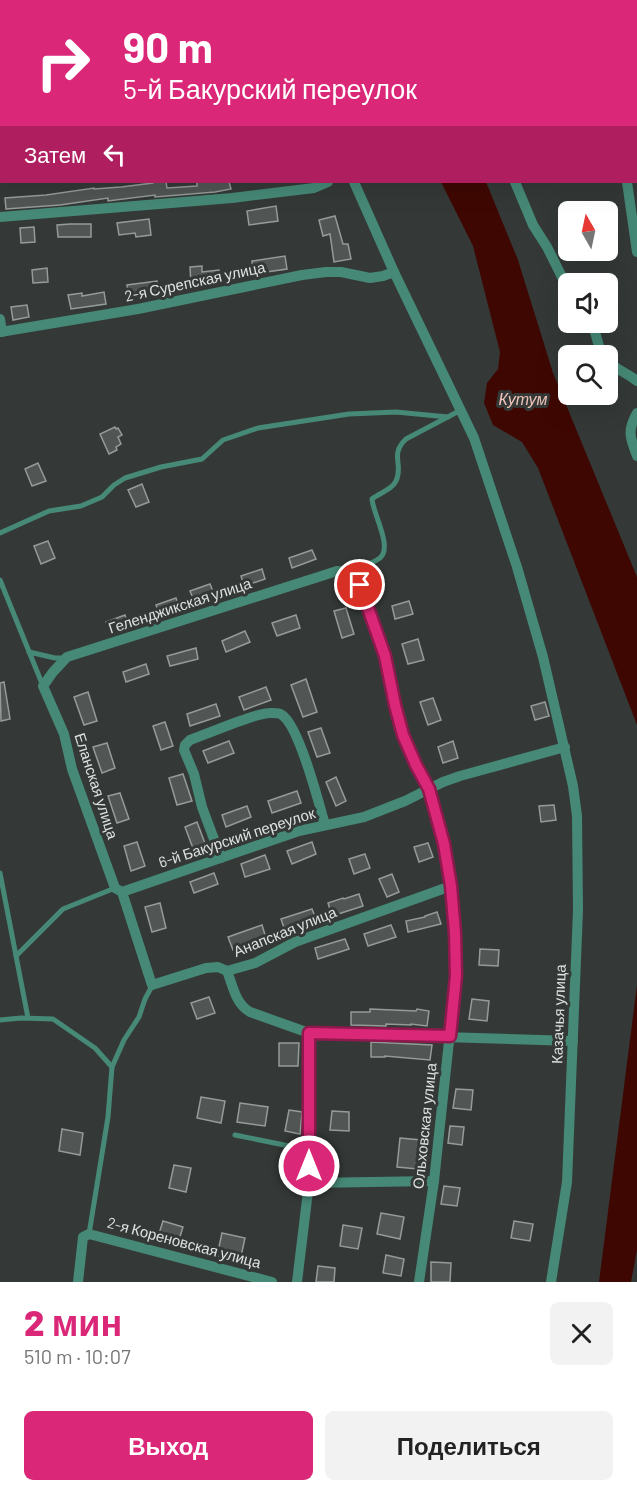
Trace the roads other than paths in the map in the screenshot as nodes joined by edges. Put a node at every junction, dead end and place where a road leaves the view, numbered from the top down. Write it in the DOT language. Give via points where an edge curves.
graph roads {
  1 [pos="326,183"];
  2 [pos="354,183"];
  3 [pos="515,183"];
  4 [pos="627,183"];
  5 [pos="0,217"];
  6 [pos="634,222"];
  7 [pos="637,252"];
  8 [pos="394,272"];
  9 [pos="560,273"];
  10 [pos="0,319"];
  11 [pos="1,332"];
  12 [pos="618,369"];
  13 [pos="637,381"];
  14 [pos="461,410"];
  15 [pos="637,412"];
  16 [pos="448,417"];
  17 [pos="637,456"];
  18 [pos="0,533"];
  19 [pos="349,572"];
  20 [pos="0,580"];
  21 [pos="29,652"];
  22 [pos="67,657"];
  23 [pos="43,686"];
  24 [pos="565,747"];
  25 [pos="429,789"];
  26 [pos="325,825"];
  27 [pos="221,858"];
  28 [pos="0,873"];
  29 [pos="451,886"];
  30 [pos="118,890"];
  31 [pos="16,956"];
  32 [pos="227,971"];
  33 [pos="152,985"];
  34 [pos="28,1018"];
  35 [pos="0,1020"];
  36 [pos="309,1033"];
  37 [pos="450,1036"];
  38 [pos="573,1041"];
  39 [pos="112,1067"];
  40 [pos="235,1135"];
  41 [pos="309,1150"];
  42 [pos="434,1181"];
  43 [pos="309,1183"];
  44 [pos="89,1234"];
  45 [pos="78,1282"];
  46 [pos="272,1282"];
  47 [pos="297,1282"];
  48 [pos="419,1282"];
  49 [pos="551,1282"];
  1 -- 5 [label="street" via="314,188 232,198"];
  2 -- 8 [label="street, Казачья улица"];
  3 -- 9 [label="street"];
  4 -- 6 [label="street"];
  6 -- 7 [label="street"];
  8 -- 11 [label="street, 2-я Сурепская улица" via="370,278 341,272 302,275"];
  8 -- 14 [label="street, Казачья улица"];
  10 -- 11 [label="street"];
  12 -- 13 [label="street"];
  14 -- 16 [label="lane"];
  14 -- 24 [label="street, Казачья улица" via="517,567"];
  15 -- 17 [label="street" via="630,430"];
  16 -- 18 [label="lane" via="396,412 349,414 258,428 224,440 202,459 125,478 102,497 81,506 48,511"];
  16 -- 19 [label="lane" via="399,446 396,482 372,499 385,540 384,551 381,557"];
  19 -- 22 [label="street, Геленджикская улица" via="337,571"];
  19 -- 25 [label="street, Ольховская улица" via="360,585 385,656 408,748"];
  20 -- 21 [label="lane"];
  21 -- 22 [label="lane"];
  21 -- 23 [label="lane"];
  22 -- 23 [label="street"];
  23 -- 30 [label="street, Еланская улица" via="64,734 72,769"];
  24 -- 25 [label="street, 6-й Бакурский переулок" via="460,776"];
  24 -- 38 [label="street, Казачья улица" via="577,816"];
  25 -- 26 [label="street, 6-й Бакурский переулок" via="364,817"];
  25 -- 29 [label="street, Ольховская улица"];
  26 -- 27 [label="street, 6-й Бакурский переулок"];
  26 -- 27 [label="street" via="297,737 288,722 275,712 257,716 185,745"];
  27 -- 30 [label="street, 6-й Бакурский переулок"];
  28 -- 31 [label="lane"];
  29 -- 32 [label="street, Анапская улица"];
  29 -- 37 [label="street, Ольховская улица" via="456,976"];
  30 -- 31 [label="lane" via="63,909"];
  30 -- 33 [label="street"];
  31 -- 34 [label="lane"];
  32 -- 33 [label="street, Анапская улица" via="206,968"];
  32 -- 36 [label="street" via="243,1008"];
  33 -- 39 [label="lane"];
  34 -- 35 [label="lane"];
  34 -- 39 [label="lane" via="53,1019 95,1048"];
  36 -- 37 [label="street"];
  36 -- 41 [label="street"];
  37 -- 38 [label="street"];
  37 -- 42 [label="street, Ольховская улица"];
  38 -- 49 [label="street, Казачья улица" via="567,1182"];
  39 -- 44 [label="lane"];
  40 -- 41 [label="lane"];
  41 -- 43 [label="street"];
  42 -- 43 [label="street"];
  42 -- 48 [label="street, Ольховская улица"];
  43 -- 47 [label="street"];
  44 -- 45 [label="street" via="83,1237"];
  44 -- 46 [label="street, 2-я Кореновская улица"];
}
